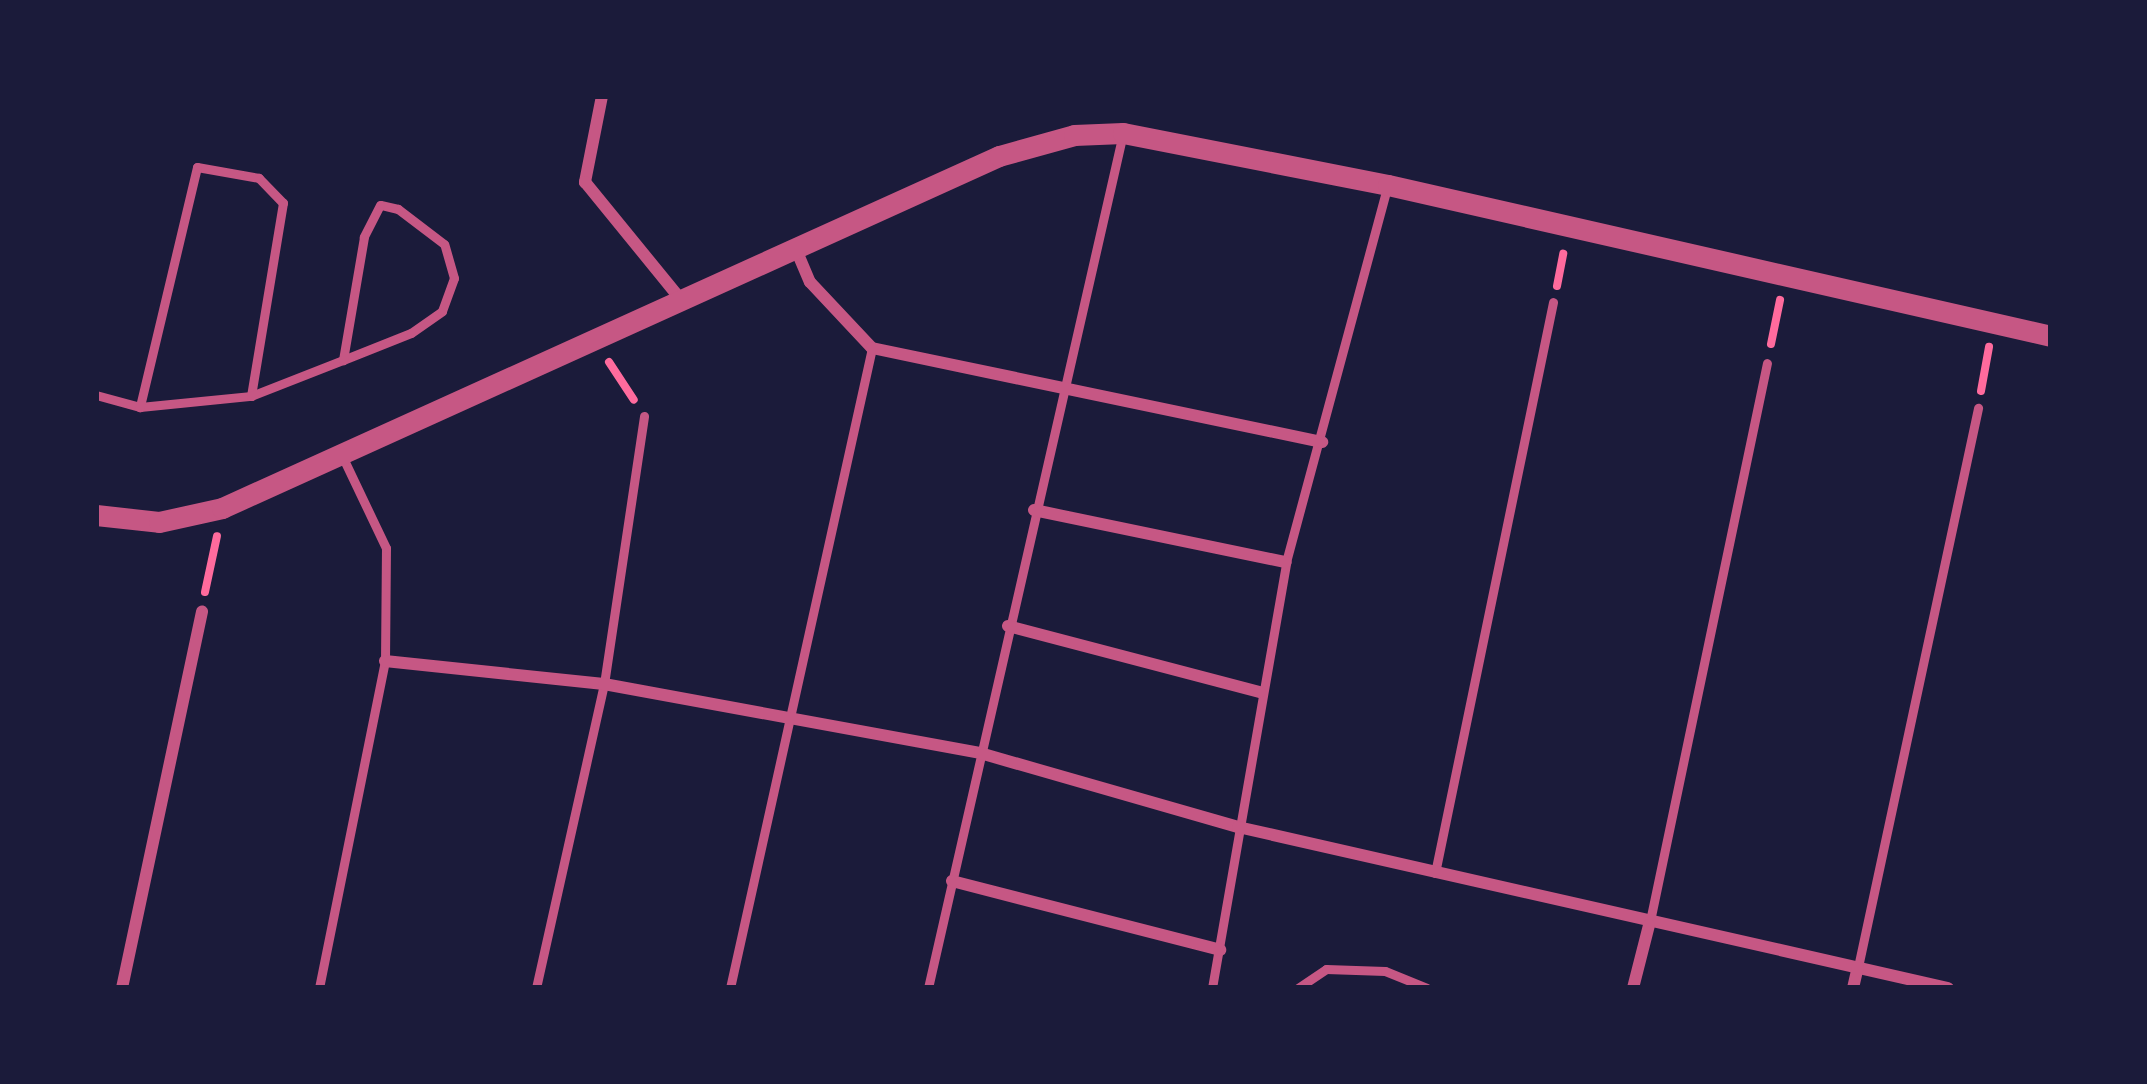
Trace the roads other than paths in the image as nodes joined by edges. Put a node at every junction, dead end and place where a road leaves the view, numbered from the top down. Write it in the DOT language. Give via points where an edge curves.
graph roads {
  1 [pos="602,96"];
  2 [pos="1124,133"];
  3 [pos="1388,185"];
  4 [pos="795,247"];
  5 [pos="682,302"];
  6 [pos="1553,302"];
  7 [pos="2051,335"];
  8 [pos="872,348"];
  9 [pos="344,360"];
  10 [pos="1767,363"];
  11 [pos="1060,391"];
  12 [pos="96,395"];
  13 [pos="251,396"];
  14 [pos="140,407"];
  15 [pos="1978,408"];
  16 [pos="644,416"];
  17 [pos="1322,442"];
  18 [pos="344,460"];
  19 [pos="1034,510"];
  20 [pos="96,515"];
  21 [pos="1286,562"];
  22 [pos="202,611"];
  23 [pos="1008,626"];
  24 [pos="385,661"];
  25 [pos="604,684"];
  26 [pos="1259,692"];
  27 [pos="785,725"];
  28 [pos="980,753"];
  29 [pos="1238,826"];
  30 [pos="1434,873"];
  31 [pos="952,881"];
  32 [pos="1649,925"];
  33 [pos="1220,950"];
  34 [pos="1858,967"];
  35 [pos="122,988"];
  36 [pos="320,988"];
  37 [pos="536,988"];
  38 [pos="730,988"];
  39 [pos="928,988"];
  40 [pos="1212,988"];
  41 [pos="1298,988"];
  42 [pos="1427,988"];
  43 [pos="1633,988"];
  44 [pos="1853,988"];
  45 [pos="1948,988"];
  1 -- 5 [label="street" via="585,182"];
  2 -- 3 [label="street"];
  2 -- 4 [label="street" via="999,156"];
  2 -- 11 [label="lane"];
  3 -- 7 [label="street"];
  3 -- 17 [label="lane"];
  4 -- 5 [label="street"];
  4 -- 8 [label="street" via="810,282"];
  5 -- 18 [label="street"];
  6 -- 30 [label="lane"];
  8 -- 11 [label="street"];
  8 -- 27 [label="lane"];
  9 -- 9 [label="lane" via="442,311 454,278 444,244 398,209 380,205 364,237"];
  9 -- 13 [label="lane"];
  10 -- 32 [label="lane"];
  11 -- 17 [label="street"];
  11 -- 19 [label="lane"];
  12 -- 14 [label="lane"];
  13 -- 14 [label="lane"];
  13 -- 14 [label="lane" via="283,203 259,178 197,166"];
  15 -- 34 [label="lane"];
  16 -- 25 [label="lane"];
  17 -- 21 [label="lane"];
  18 -- 20 [label="street" via="222,508 160,522"];
  18 -- 24 [label="lane" via="386,548"];
  19 -- 21 [label="street"];
  19 -- 23 [label="lane"];
  21 -- 26 [label="lane"];
  22 -- 35 [label="street"];
  23 -- 26 [label="street"];
  23 -- 28 [label="lane"];
  24 -- 25 [label="street"];
  24 -- 36 [label="lane"];
  25 -- 27 [label="street"];
  25 -- 37 [label="lane"];
  26 -- 29 [label="lane"];
  27 -- 28 [label="street"];
  27 -- 38 [label="lane"];
  28 -- 29 [label="street"];
  28 -- 31 [label="lane"];
  29 -- 30 [label="street"];
  29 -- 33 [label="lane"];
  30 -- 32 [label="street"];
  31 -- 33 [label="street"];
  31 -- 39 [label="lane"];
  32 -- 34 [label="street"];
  32 -- 43 [label="street"];
  33 -- 40 [label="lane"];
  34 -- 44 [label="street"];
  34 -- 45 [label="street"];
  41 -- 42 [label="lane" via="1326,969 1384,971"];
}
